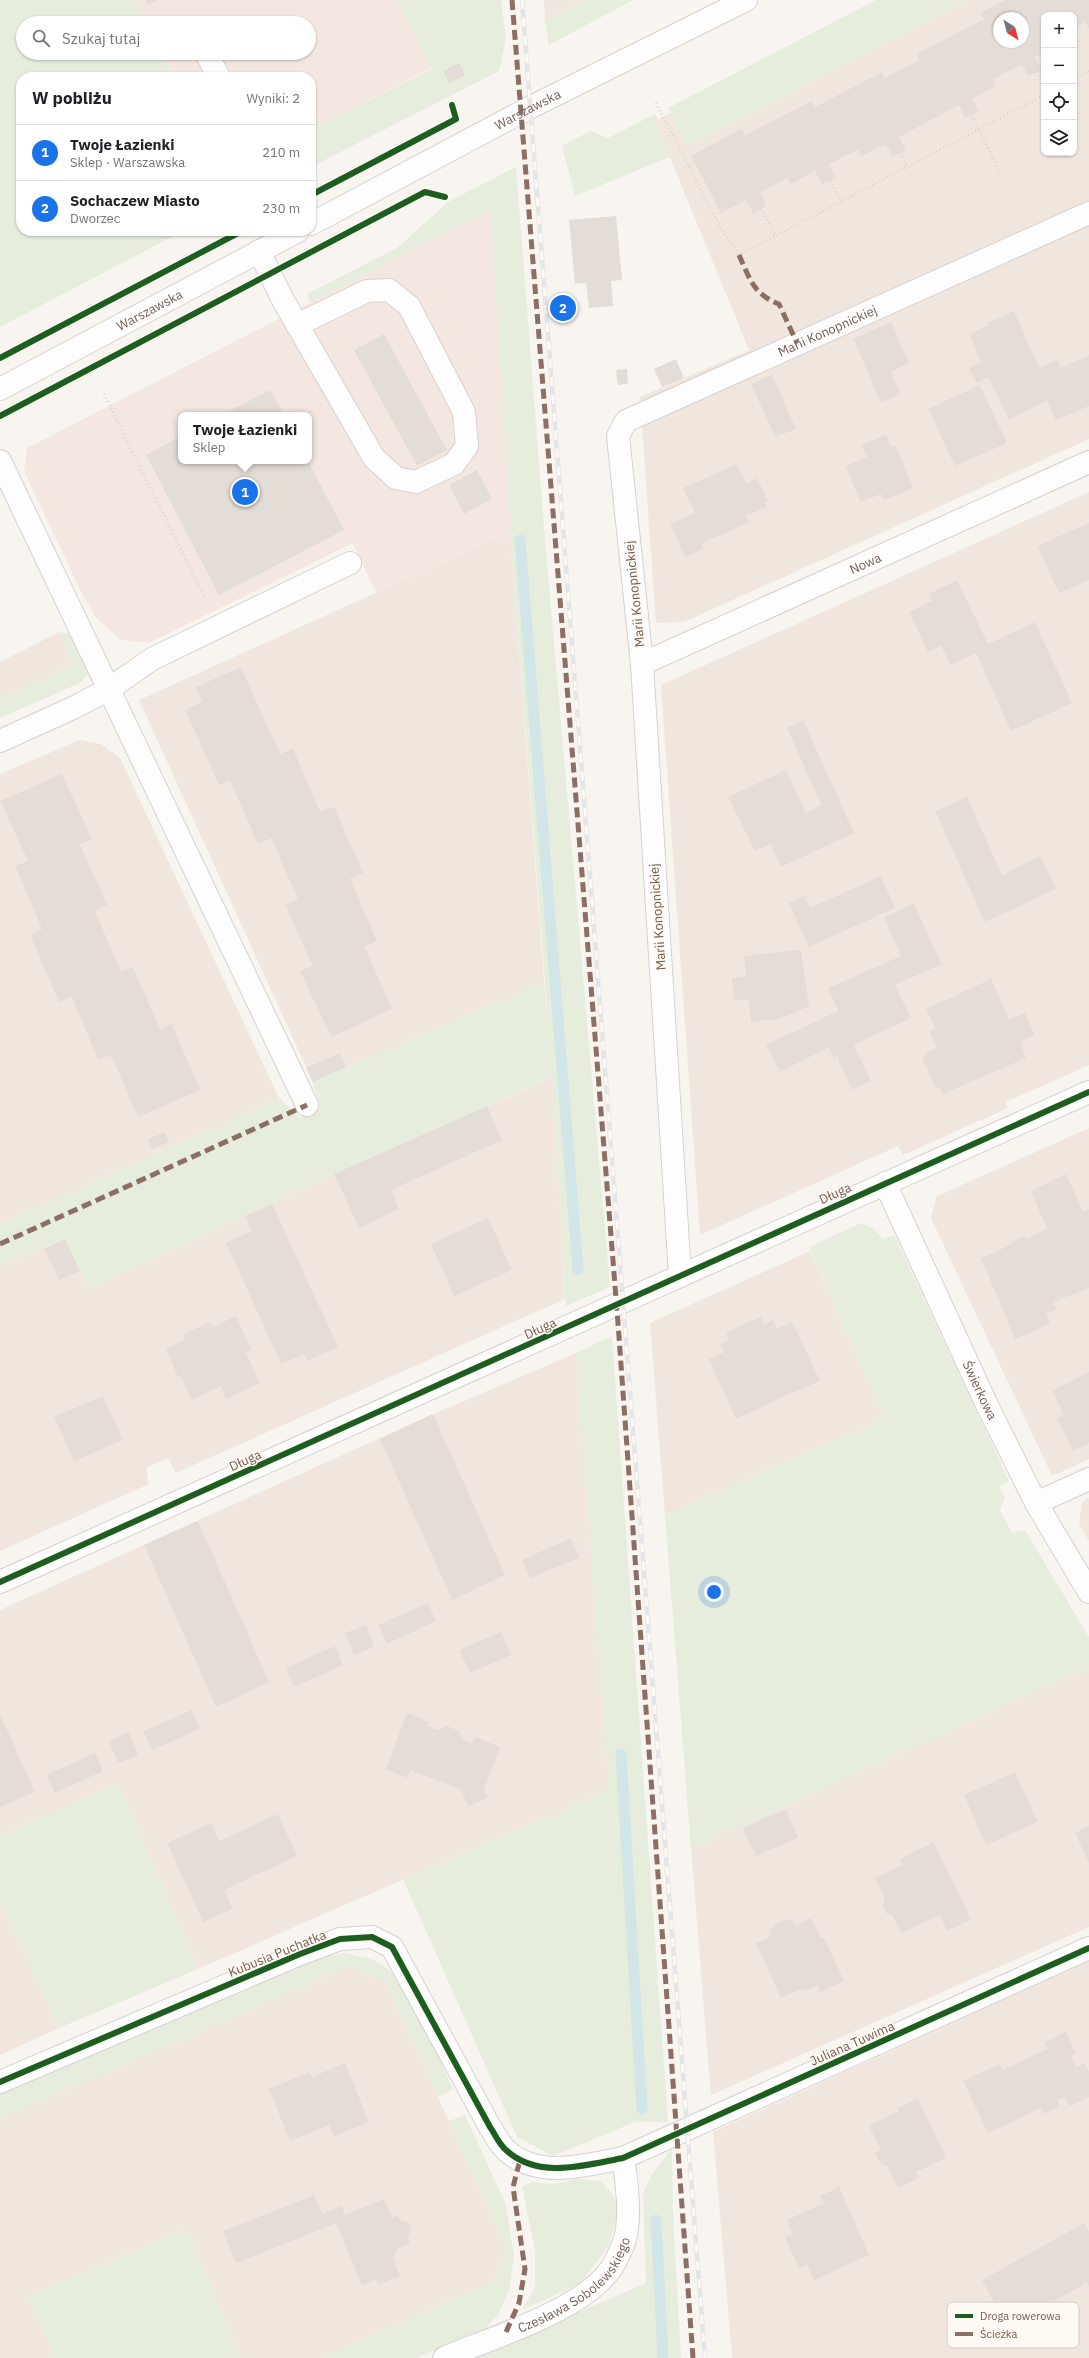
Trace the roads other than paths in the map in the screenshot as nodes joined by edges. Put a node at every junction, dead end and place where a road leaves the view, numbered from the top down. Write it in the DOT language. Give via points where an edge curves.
graph roads {
  1 [pos="746,0"];
  2 [pos="210,60"];
  3 [pos="216,72"];
  4 [pos="1089,212"];
  5 [pos="316,221"];
  6 [pos="283,236"];
  7 [pos="259,251"];
  8 [pos="298,325"];
  9 [pos="0,388"];
  10 [pos="0,461"];
  11 [pos="1089,462"];
  12 [pos="350,563"];
  13 [pos="642,664"];
  14 [pos="109,689"];
  15 [pos="0,741"];
  16 [pos="1089,1092"];
  17 [pos="307,1105"];
  18 [pos="885,1183"];
  19 [pos="680,1276"];
  20 [pos="1089,1479"];
  21 [pos="1036,1502"];
  22 [pos="0,1582"];
  23 [pos="1089,1592"];
  24 [pos="1089,1948"];
  25 [pos="0,2082"];
  26 [pos="623,2158"];
  27 [pos="444,2358"];
  1 -- 5 [label="street, Warszawska" via="531,107"];
  2 -- 3 [label="street"];
  4 -- 13 [label="street, Marii Konopnickiej" via="626,421 618,436"];
  6 -- 7 [label="street, Warszawska"];
  7 -- 8 [label="street"];
  7 -- 9 [label="street, Warszawska"];
  8 -- 8 [label="street" via="374,458 396,478 416,482 454,464 467,446 464,412 409,306 389,290 367,291"];
  10 -- 14 [label="street"];
  11 -- 13 [label="street, Nowa"];
  12 -- 14 [label="street" via="152,659"];
  13 -- 19 [label="street, Marii Konopnickiej"];
  14 -- 15 [label="street" via="75,708"];
  14 -- 17 [label="street"];
  16 -- 18 [label="street, Długa"];
  18 -- 19 [label="street, Długa"];
  18 -- 21 [label="street, Świerkowa" via="986,1403"];
  19 -- 22 [label="street, Długa"];
  20 -- 21 [label="street"];
  21 -- 23 [label="street, Świerkowa"];
  24 -- 26 [label="street, Juliana Tuwima"];
  25 -- 26 [label="street, Kubusia Puchatka" via="300,1954 340,1939 372,1938 392,1947 490,2127 505,2149 520,2160 548,2168 571,2168"];
  26 -- 27 [label="street, Czesława Sobolewskiego" via="628,2188 625,2239 608,2273 590,2290 549,2314"];
}
